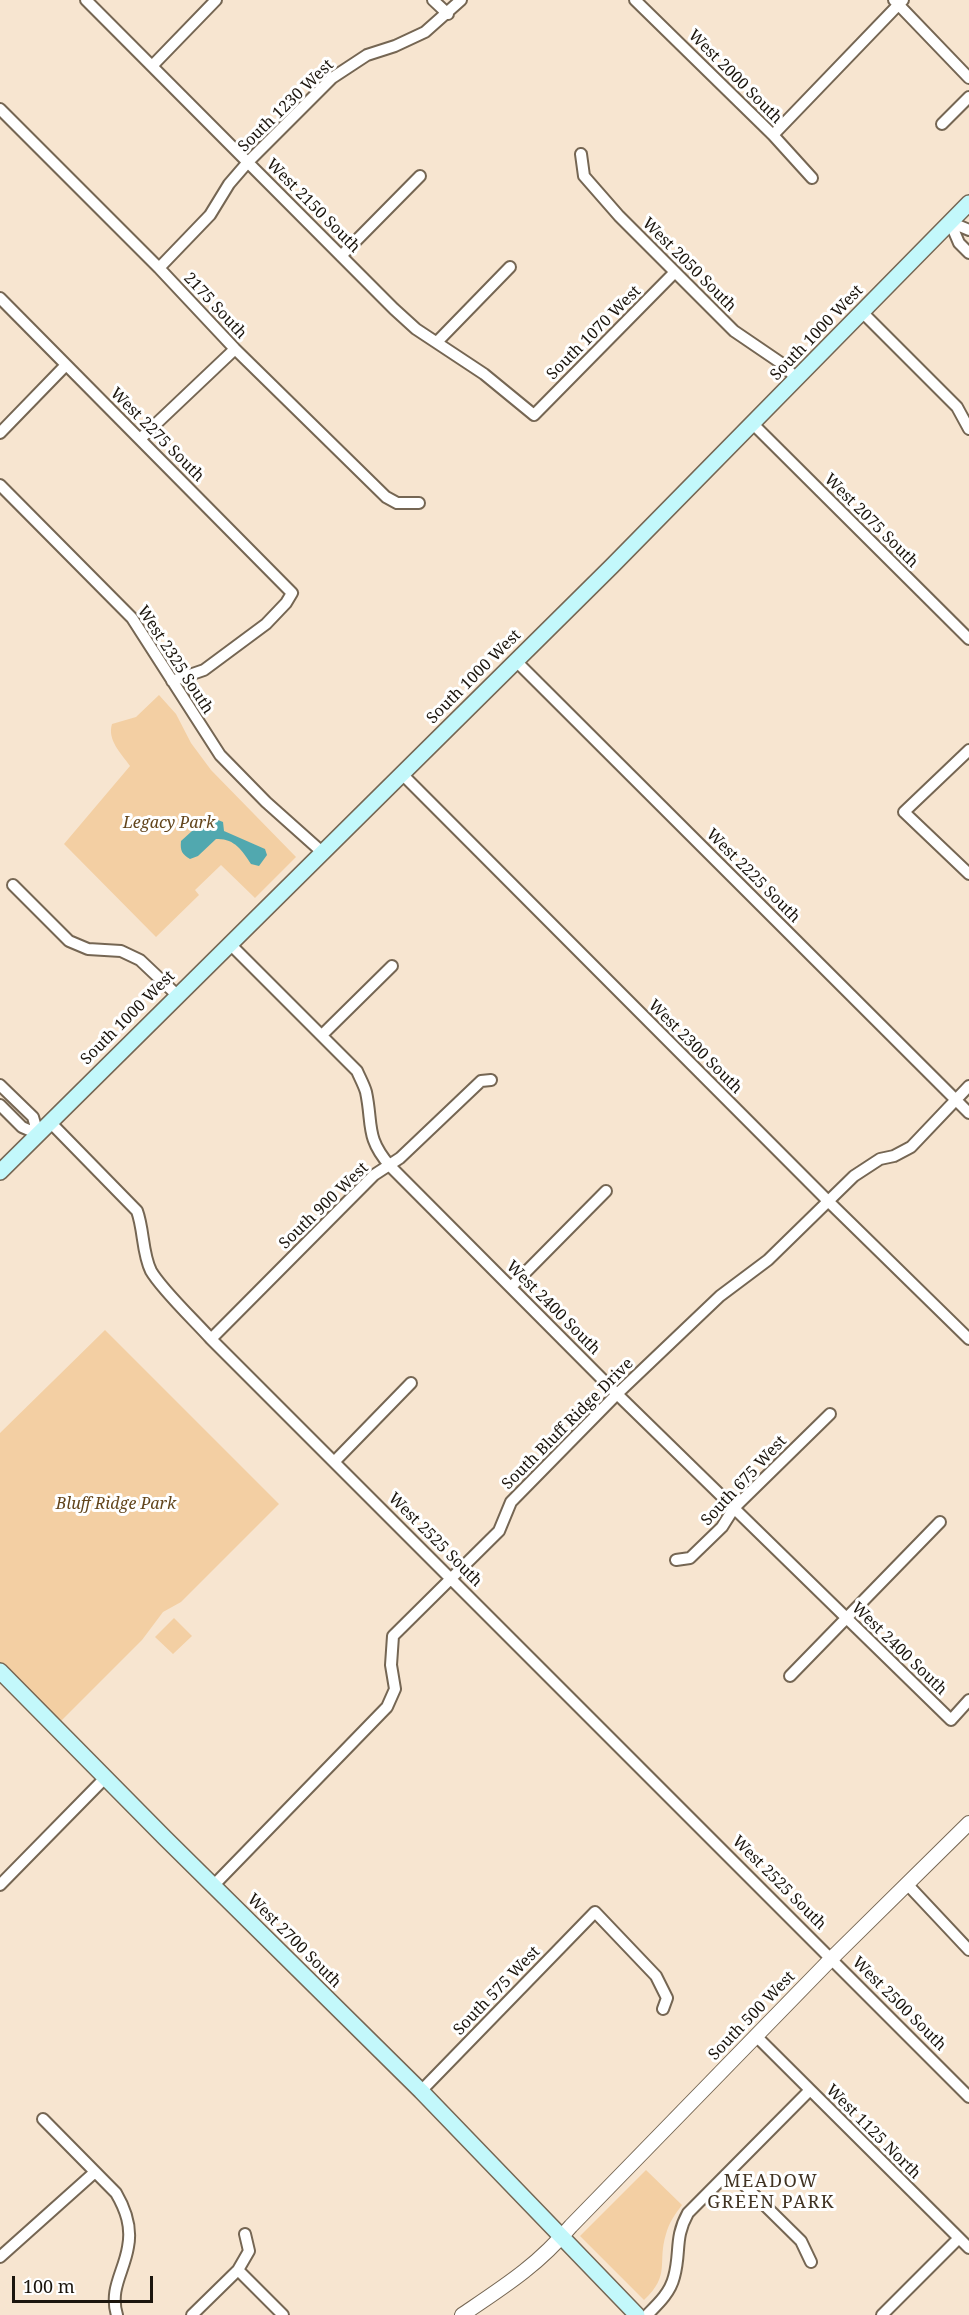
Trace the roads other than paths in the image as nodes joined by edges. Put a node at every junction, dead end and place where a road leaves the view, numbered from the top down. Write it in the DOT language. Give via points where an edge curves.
graph roads {
  1 [pos="86,0"];
  2 [pos="216,0"];
  3 [pos="433,0"];
  4 [pos="461,0"];
  5 [pos="635,0"];
  6 [pos="898,1"];
  7 [pos="448,14"];
  8 [pos="153,65"];
  9 [pos="969,78"];
  10 [pos="969,97"];
  11 [pos="0,109"];
  12 [pos="942,124"];
  13 [pos="772,135"];
  14 [pos="581,154"];
  15 [pos="248,162"];
  16 [pos="420,176"];
  17 [pos="812,178"];
  18 [pos="969,203"];
  19 [pos="950,222"];
  20 [pos="969,230"];
  21 [pos="969,253"];
  22 [pos="341,256"];
  23 [pos="510,267"];
  24 [pos="159,268"];
  25 [pos="675,272"];
  26 [pos="0,298"];
  27 [pos="862,312"];
  28 [pos="437,342"];
  29 [pos="235,349"];
  30 [pos="66,365"];
  31 [pos="797,379"];
  32 [pos="534,416"];
  33 [pos="753,424"];
  34 [pos="969,429"];
  35 [pos="0,433"];
  36 [pos="140,439"];
  37 [pos="0,485"];
  38 [pos="419,503"];
  39 [pos="969,639"];
  40 [pos="516,661"];
  41 [pos="172,681"];
  42 [pos="969,750"];
  43 [pos="402,774"];
  44 [pos="322,852"];
  45 [pos="969,874"];
  46 [pos="13,885"];
  47 [pos="229,944"];
  48 [pos="392,966"];
  49 [pos="177,995"];
  50 [pos="322,1035"];
  51 [pos="491,1080"];
  52 [pos="0,1085"];
  53 [pos="969,1086"];
  54 [pos="956,1100"];
  55 [pos="0,1105"];
  56 [pos="969,1113"];
  57 [pos="50,1122"];
  58 [pos="38,1134"];
  59 [pos="390,1166"];
  60 [pos="0,1172"];
  61 [pos="606,1191"];
  62 [pos="828,1201"];
  63 [pos="511,1287"];
  64 [pos="211,1339"];
  65 [pos="969,1339"];
  66 [pos="411,1383"];
  67 [pos="617,1394"];
  68 [pos="830,1414"];
  69 [pos="335,1461"];
  70 [pos="734,1508"];
  71 [pos="940,1522"];
  72 [pos="676,1560"];
  73 [pos="452,1578"];
  74 [pos="846,1619"];
  75 [pos="0,1671"];
  76 [pos="790,1676"];
  77 [pos="969,1700"];
  78 [pos="106,1777"];
  79 [pos="969,1823"];
  80 [pos="907,1884"];
  81 [pos="0,1885"];
  82 [pos="213,1886"];
  83 [pos="969,1950"];
  84 [pos="832,1958"];
  85 [pos="663,2009"];
  86 [pos="756,2036"];
  87 [pos="810,2090"];
  88 [pos="421,2091"];
  89 [pos="969,2097"];
  90 [pos="42,2119"];
  91 [pos="730,2171"];
  92 [pos="95,2172"];
  93 [pos="245,2234"];
  94 [pos="562,2236"];
  95 [pos="959,2238"];
  96 [pos="969,2248"];
  97 [pos="0,2257"];
  98 [pos="811,2262"];
  99 [pos="238,2270"];
  100 [pos="117,2315"];
  101 [pos="192,2315"];
  102 [pos="283,2315"];
  103 [pos="462,2315"];
  104 [pos="637,2315"];
  105 [pos="647,2315"];
  106 [pos="882,2315"];
  1 -- 8 [label="street, West 2150 South"];
  2 -- 8 [label="street"];
  3 -- 7 [label="street"];
  4 -- 7 [label="street, South 1230 West"];
  5 -- 13 [label="street, West 2000 South"];
  6 -- 9 [label="street"];
  6 -- 13 [label="street"];
  7 -- 15 [label="street, South 1230 West" via="425,32 367,55 332,78"];
  8 -- 15 [label="street, West 2150 South"];
  10 -- 12 [label="street"];
  11 -- 24 [label="street, 2175 South"];
  13 -- 17 [label="street, West 2000 South"];
  14 -- 25 [label="street, West 2050 South" via="584,176"];
  15 -- 22 [label="street, West 2150 South"];
  15 -- 24 [label="street, South 1230 West" via="210,215"];
  16 -- 22 [label="street"];
  18 -- 19 [label="main road, South 1000 West"];
  19 -- 20 [label="street"];
  19 -- 21 [label="street" via="959,243"];
  19 -- 27 [label="main road, South 1000 West"];
  22 -- 28 [label="street, West 2150 South" via="394,309"];
  23 -- 28 [label="street"];
  24 -- 29 [label="street, 2175 South"];
  25 -- 31 [label="street, West 2050 South" via="734,331 782,363"];
  25 -- 32 [label="street, South 1070 West"];
  26 -- 30 [label="street, West 2275 South"];
  27 -- 31 [label="main road, South 1000 West"];
  27 -- 34 [label="street" via="957,407"];
  28 -- 32 [label="street, West 2150 South"];
  29 -- 36 [label="street"];
  29 -- 38 [label="street, 2175 South" via="386,497 397,503"];
  30 -- 35 [label="street"];
  30 -- 36 [label="street, West 2275 South"];
  31 -- 33 [label="main road, South 1000 West"];
  33 -- 39 [label="street, West 2075 South"];
  33 -- 40 [label="main road, South 1000 West"];
  36 -- 41 [label="street, West 2275 South" via="292,593 257,631 204,670"];
  37 -- 41 [label="street, West 2325 South" via="132,618"];
  40 -- 43 [label="main road, South 1000 West"];
  40 -- 54 [label="street, West 2225 South"];
  41 -- 44 [label="street, West 2325 South" via="220,755"];
  42 -- 45 [label="street" via="904,812"];
  43 -- 44 [label="main road, South 1000 West"];
  43 -- 62 [label="street, West 2300 South"];
  44 -- 47 [label="main road, South 1000 West"];
  46 -- 49 [label="street" via="69,941 88,949 121,951 140,960"];
  47 -- 49 [label="main road, South 1000 West"];
  47 -- 50 [label="street, West 2400 South"];
  48 -- 50 [label="street"];
  49 -- 57 [label="main road, South 1000 West"];
  50 -- 59 [label="street, West 2400 South" via="357,1071 365,1090 375,1144"];
  51 -- 59 [label="street, South 900 West" via="481,1081"];
  52 -- 58 [label="street" via="33,1117"];
  53 -- 54 [label="street, South Bluff Ridge Drive"];
  54 -- 56 [label="street, West 2225 South"];
  54 -- 62 [label="street, South Bluff Ridge Drive" via="911,1147 864,1168"];
  55 -- 58 [label="street" via="22,1127"];
  57 -- 58 [label="main road, South 1000 West"];
  57 -- 64 [label="street, West 2525 South" via="137,1211 152,1272"];
  58 -- 60 [label="main road, South 1000 West"];
  59 -- 63 [label="street, West 2400 South"];
  59 -- 64 [label="street, South 900 West" via="374,1175"];
  61 -- 63 [label="street"];
  62 -- 65 [label="street, West 2300 South"];
  62 -- 67 [label="street, South Bluff Ridge Drive" via="768,1260 720,1296"];
  63 -- 67 [label="street, West 2400 South"];
  64 -- 69 [label="street, West 2525 South"];
  66 -- 69 [label="street"];
  67 -- 70 [label="street, West 2400 South"];
  67 -- 73 [label="street, South Bluff Ridge Drive" via="511,1502 499,1531"];
  68 -- 70 [label="street, South 675 West"];
  69 -- 73 [label="street, West 2525 South"];
  70 -- 72 [label="street, South 675 West" via="722,1527 690,1558"];
  70 -- 74 [label="street, West 2400 South"];
  71 -- 74 [label="street"];
  73 -- 82 [label="street, South Bluff Ridge Drive" via="393,1636 391,1665 395,1689 387,1707"];
  73 -- 84 [label="street, West 2525 South"];
  74 -- 76 [label="street"];
  74 -- 77 [label="street, West 2400 South" via="951,1720"];
  75 -- 78 [label="main road, West 2700 South"];
  78 -- 81 [label="street"];
  78 -- 82 [label="main road, West 2700 South"];
  79 -- 80 [label="street, South 500 West"];
  80 -- 83 [label="street"];
  80 -- 84 [label="street, South 500 West"];
  82 -- 88 [label="main road, West 2700 South"];
  84 -- 86 [label="street, South 500 West"];
  84 -- 89 [label="street, West 2500 South"];
  85 -- 88 [label="street, South 575 West" via="667,1998 656,1976 595,1912"];
  86 -- 87 [label="street, West 1125 North"];
  86 -- 94 [label="street, South 500 West"];
  87 -- 91 [label="street"];
  87 -- 95 [label="street, West 1125 North"];
  88 -- 94 [label="main road, West 2700 South"];
  90 -- 92 [label="street"];
  91 -- 98 [label="street" via="801,2241"];
  91 -- 105 [label="street" via="681,2225 670,2287"];
  92 -- 97 [label="street"];
  92 -- 100 [label="street" via="116,2193 128,2220 128,2248 115,2285"];
  93 -- 99 [label="street" via="249,2251"];
  94 -- 103 [label="street, South 500 West" via="530,2269"];
  94 -- 104 [label="main road, West 2700 South"];
  95 -- 96 [label="street, West 1125 North"];
  95 -- 106 [label="street"];
  99 -- 101 [label="street"];
  99 -- 102 [label="street"];
}
